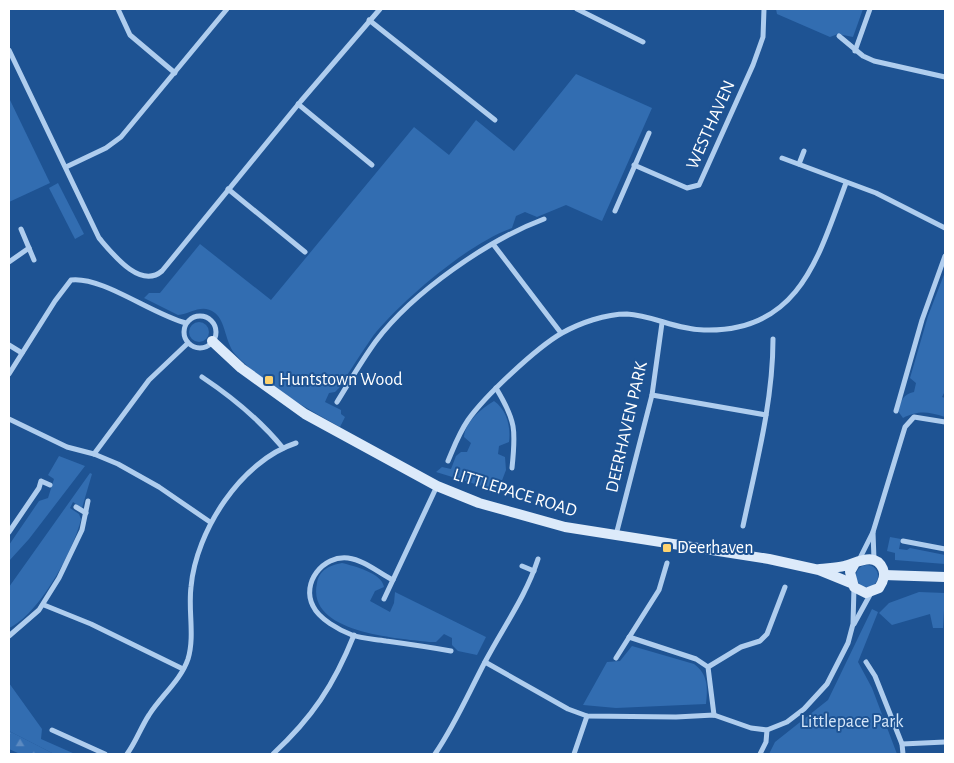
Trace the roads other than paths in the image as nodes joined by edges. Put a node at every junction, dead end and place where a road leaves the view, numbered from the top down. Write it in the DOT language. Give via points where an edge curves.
graph roads {
  1 [pos="118,9"];
  2 [pos="227,9"];
  3 [pos="380,9"];
  4 [pos="577,9"];
  5 [pos="764,9"];
  6 [pos="870,9"];
  7 [pos="369,20"];
  8 [pos="838,36"];
  9 [pos="643,42"];
  10 [pos="9,50"];
  11 [pos="855,51"];
  12 [pos="175,73"];
  13 [pos="945,77"];
  14 [pos="298,104"];
  15 [pos="495,120"];
  16 [pos="648,133"];
  17 [pos="804,150"];
  18 [pos="782,158"];
  19 [pos="798,164"];
  20 [pos="372,166"];
  21 [pos="634,166"];
  22 [pos="66,167"];
  23 [pos="846,183"];
  24 [pos="228,189"];
  25 [pos="615,212"];
  26 [pos="544,218"];
  27 [pos="945,228"];
  28 [pos="21,229"];
  29 [pos="493,244"];
  30 [pos="29,248"];
  31 [pos="305,252"];
  32 [pos="945,256"];
  33 [pos="34,260"];
  34 [pos="9,262"];
  35 [pos="186,323"];
  36 [pos="662,324"];
  37 [pos="561,333"];
  38 [pos="773,339"];
  39 [pos="212,341"];
  40 [pos="188,343"];
  41 [pos="9,345"];
  42 [pos="22,353"];
  43 [pos="9,374"];
  44 [pos="202,377"];
  45 [pos="496,388"];
  46 [pos="652,395"];
  47 [pos="337,402"];
  48 [pos="896,411"];
  49 [pos="766,415"];
  50 [pos="9,419"];
  51 [pos="945,422"];
  52 [pos="296,443"];
  53 [pos="284,448"];
  54 [pos="94,454"];
  55 [pos="448,461"];
  56 [pos="512,468"];
  57 [pos="50,486"];
  58 [pos="437,486"];
  59 [pos="88,501"];
  60 [pos="76,507"];
  61 [pos="86,513"];
  62 [pos="210,522"];
  63 [pos="743,526"];
  64 [pos="9,532"];
  65 [pos="873,532"];
  66 [pos="615,535"];
  67 [pos="903,541"];
  68 [pos="945,548"];
  69 [pos="538,558"];
  70 [pos="874,560"];
  71 [pos="857,562"];
  72 [pos="667,563"];
  73 [pos="522,566"];
  74 [pos="819,570"];
  75 [pos="534,571"];
  76 [pos="884,575"];
  77 [pos="945,577"];
  78 [pos="393,580"];
  79 [pos="853,585"];
  80 [pos="785,587"];
  81 [pos="871,592"];
  82 [pos="384,598"];
  83 [pos="44,604"];
  84 [pos="854,624"];
  85 [pos="354,635"];
  86 [pos="9,636"];
  87 [pos="628,637"];
  88 [pos="450,650"];
  89 [pos="616,658"];
  90 [pos="485,662"];
  91 [pos="866,662"];
  92 [pos="708,667"];
  93 [pos="183,669"];
  94 [pos="714,715"];
  95 [pos="587,716"];
  96 [pos="52,730"];
  97 [pos="767,730"];
  98 [pos="945,742"];
  99 [pos="902,744"];
  100 [pos="105,754"];
  101 [pos="127,754"];
  102 [pos="273,754"];
  103 [pos="435,754"];
  104 [pos="574,754"];
  105 [pos="760,754"];
  106 [pos="903,754"];
  1 -- 12 [label="street" via="130,35"];
  2 -- 12 [label="street"];
  3 -- 7 [label="street"];
  4 -- 9 [label="street"];
  5 -- 21 [label="street, WESTHAVEN" via="763,37 753,65 699,185 687,188"];
  6 -- 11 [label="street"];
  7 -- 14 [label="street"];
  7 -- 15 [label="street"];
  8 -- 11 [label="street"];
  10 -- 22 [label="street"];
  11 -- 13 [label="street" via="874,61"];
  12 -- 22 [label="street" via="113,144"];
  14 -- 20 [label="street"];
  14 -- 24 [label="street"];
  16 -- 21 [label="street"];
  17 -- 19 [label="street"];
  18 -- 19 [label="street"];
  19 -- 23 [label="street"];
  21 -- 25 [label="street"];
  22 -- 24 [label="street" via="99,238 115,256 147,277 162,271"];
  23 -- 27 [label="street" via="876,193"];
  23 -- 36 [label="street" via="818,259 802,284 781,306 753,322 721,330"];
  24 -- 31 [label="street"];
  26 -- 29 [label="street"];
  28 -- 30 [label="street"];
  29 -- 37 [label="street"];
  29 -- 47 [label="street" via="442,279 396,318 376,340"];
  30 -- 33 [label="street"];
  30 -- 34 [label="street"];
  32 -- 48 [label="street" via="922,320"];
  35 -- 39 [label="street" via="194,317 208,318 216,329"];
  35 -- 40 [label="street" via="184,332"];
  35 -- 42 [label="street" via="91,281 71,280"];
  36 -- 37 [label="street" via="640,316 615,314"];
  36 -- 46 [label="street, DEERHAVEN PARK"];
  37 -- 45 [label="street"];
  38 -- 49 [label="street"];
  39 -- 40 [label="street" via="202,348"];
  39 -- 58 [label="street, LITTLEPACE ROAD" via="282,399"];
  40 -- 54 [label="street" via="149,380"];
  41 -- 42 [label="street"];
  42 -- 43 [label="street"];
  44 -- 53 [label="street" via="239,404"];
  45 -- 55 [label="street" via="468,420"];
  45 -- 56 [label="street" via="514,423"];
  46 -- 49 [label="street"];
  46 -- 66 [label="street, DEERHAVEN PARK"];
  49 -- 63 [label="street"];
  50 -- 54 [label="street" via="68,447"];
  51 -- 65 [label="street" via="914,417 905,427"];
  52 -- 53 [label="street"];
  53 -- 62 [label="street" via="260,463 224,501"];
  54 -- 62 [label="street" via="138,474"];
  57 -- 64 [label="street" via="41,481 40,488"];
  58 -- 66 [label="street, LITTLEPACE ROAD" via="541,522"];
  58 -- 78 [label="street"];
  59 -- 61 [label="street"];
  60 -- 61 [label="street"];
  61 -- 83 [label="street" via="76,546"];
  62 -- 93 [label="street" via="198,548 190,587 190,645"];
  65 -- 70 [label="street"];
  65 -- 71 [label="street"];
  66 -- 74 [label="street, LITTLEPACE ROAD"];
  67 -- 68 [label="street"];
  69 -- 75 [label="street"];
  70 -- 71 [label="street"];
  70 -- 76 [label="street" via="882,567"];
  71 -- 74 [label="street, LITTLEPACE ROAD"];
  71 -- 79 [label="street" via="850,572"];
  72 -- 87 [label="street" via="658,590"];
  73 -- 75 [label="street"];
  74 -- 79 [label="street, LITTLEPACE ROAD"];
  75 -- 90 [label="street" via="526,592"];
  76 -- 77 [label="street"];
  76 -- 81 [label="street" via="882,584"];
  78 -- 82 [label="street"];
  78 -- 85 [label="street" via="349,558 330,560 316,572 310,590 314,608 322,617"];
  79 -- 81 [label="street" via="862,592"];
  79 -- 84 [label="street"];
  80 -- 92 [label="street" via="767,634 760,641 741,647"];
  81 -- 84 [label="street"];
  83 -- 86 [label="street"];
  83 -- 93 [label="street"];
  84 -- 97 [label="street" via="848,644 827,684 804,709 787,722"];
  85 -- 88 [label="street"];
  85 -- 102 [label="street" via="332,683 312,715"];
  87 -- 89 [label="street"];
  87 -- 92 [label="street" via="696,659"];
  90 -- 95 [label="street" via="568,710"];
  90 -- 103 [label="street" via="454,726"];
  91 -- 99 [label="street" via="875,676"];
  92 -- 94 [label="street"];
  93 -- 101 [label="street" via="149,715"];
  94 -- 95 [label="street"];
  94 -- 97 [label="street"];
  95 -- 104 [label="street"];
  96 -- 100 [label="street"];
  97 -- 105 [label="street"];
  98 -- 99 [label="street"];
  99 -- 106 [label="street"];
}
